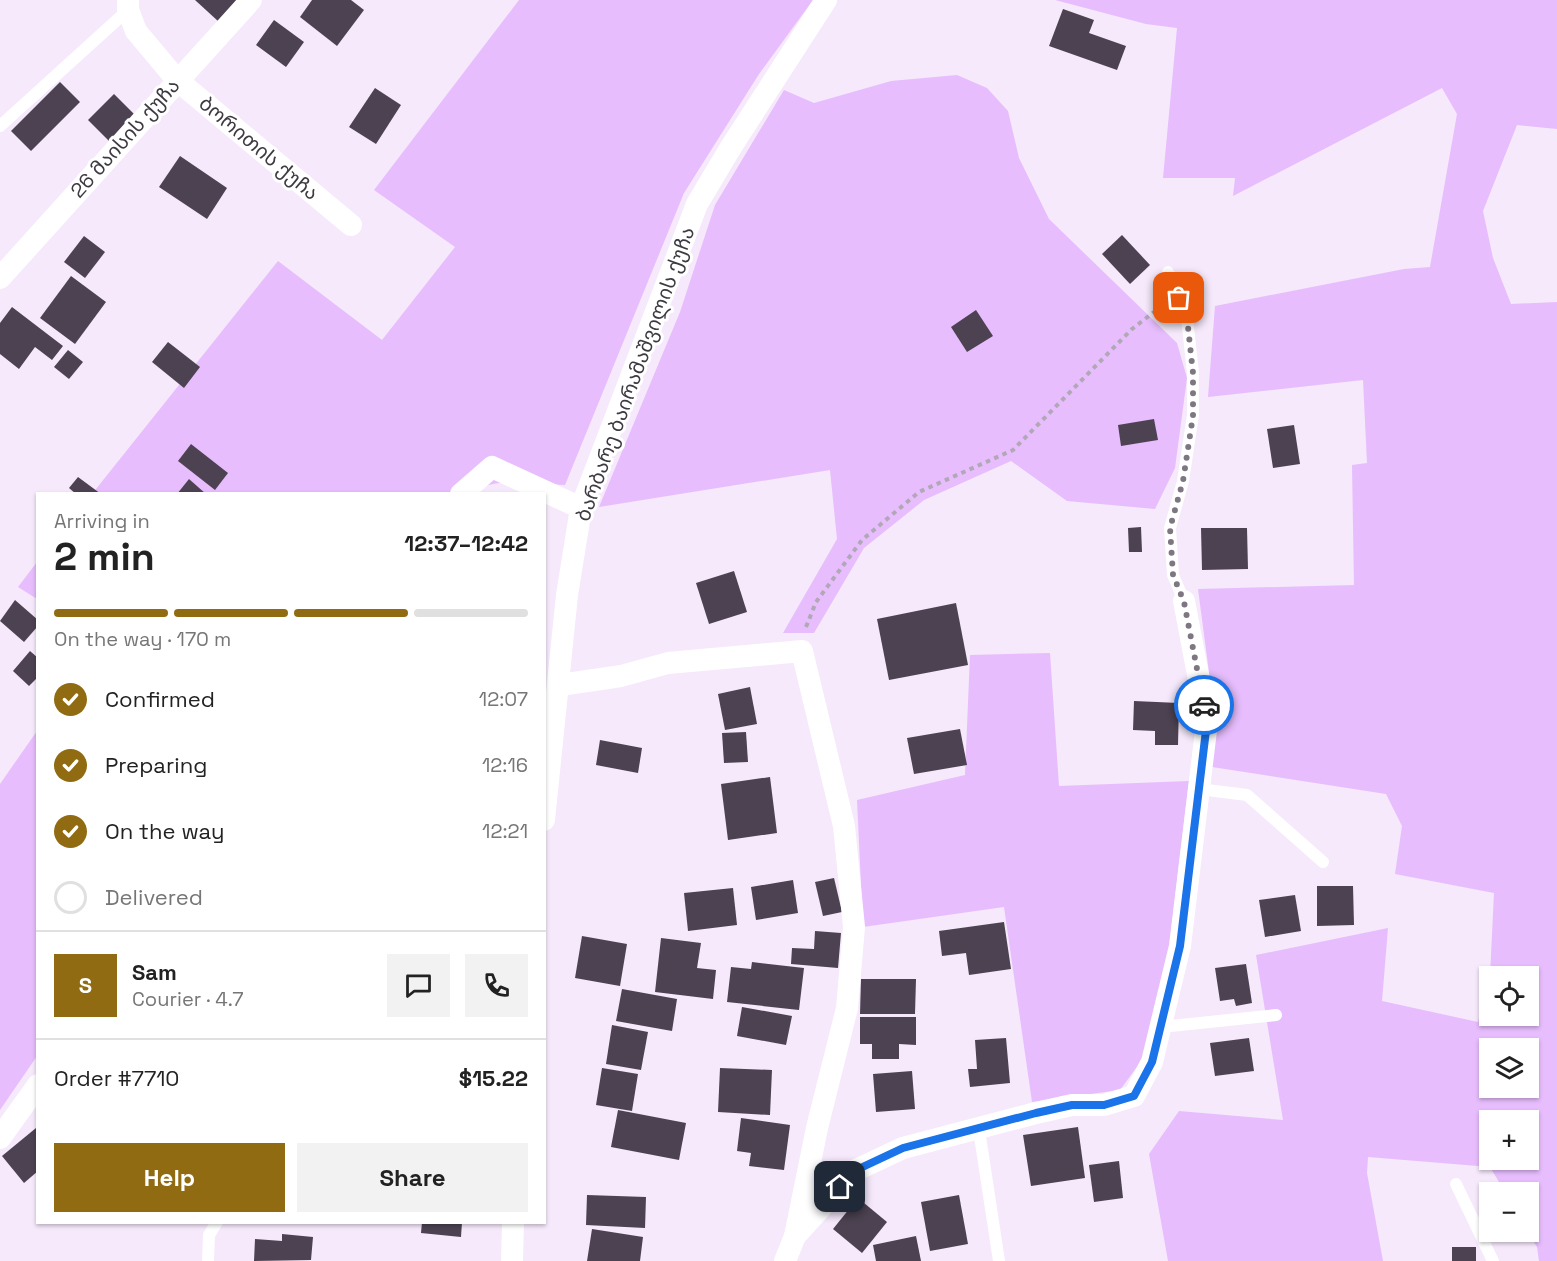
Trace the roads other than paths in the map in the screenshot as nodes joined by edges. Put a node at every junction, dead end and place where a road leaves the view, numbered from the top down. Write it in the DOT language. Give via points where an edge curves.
graph roads {
  1 [pos="251,0"];
  2 [pos="826,0"];
  3 [pos="128,5"];
  4 [pos="177,80"];
  5 [pos="0,126"];
  6 [pos="351,225"];
  7 [pos="1168,272"];
  8 [pos="0,278"];
  9 [pos="463,492"];
  10 [pos="581,508"];
  11 [pos="1184,602"];
  12 [pos="560,685"];
  13 [pos="1199,789"];
  14 [pos="546,803"];
  15 [pos="1323,862"];
  16 [pos="1276,1015"];
  17 [pos="1161,1027"];
  18 [pos="36,1088"];
  19 [pos="979,1130"];
  20 [pos="0,1138"];
  21 [pos="1456,1184"];
  22 [pos="216,1224"];
  23 [pos="513,1224"];
  24 [pos="795,1236"];
  25 [pos="208,1261"];
  26 [pos="512,1261"];
  27 [pos="785,1261"];
  28 [pos="999,1261"];
  29 [pos="1493,1261"];
  1 -- 4 [label="street, 26 მაისის ქუჩა"];
  2 -- 10 [label="street, ბარბარე ბაირამაშვილის ქუჩა" via="697,204"];
  3 -- 4 [label="street, ბორითის ქუჩა" via="136,31"];
  3 -- 5 [label="lane, ბორითის ქუჩა"];
  4 -- 6 [label="street, ბორითის ქუჩა"];
  4 -- 8 [label="street, 26 მაისის ქუჩა"];
  7 -- 11 [label="lane" via="1187,318 1193,373 1193,416 1183,481 1170,528 1173,575"];
  9 -- 10 [label="street" via="492,467"];
  10 -- 12 [label="street, ბარბარე ბაირამაშვილის ქუჩა" via="567,595"];
  11 -- 13 [label="street" via="1207,722"];
  12 -- 14 [label="street, ბარბარე ბაირამაშვილის ქუჩა"];
  12 -- 24 [label="street" via="621,676 668,663 802,651 844,826 854,927 847,1008"];
  13 -- 15 [label="lane" via="1248,795"];
  13 -- 17 [label="street" via="1180,946"];
  16 -- 17 [label="lane"];
  17 -- 19 [label="street" via="1152,1062 1134,1096 1104,1105 1072,1105"];
  18 -- 20 [label="street"];
  19 -- 24 [label="street" via="903,1148 854,1171"];
  19 -- 28 [label="lane"];
  21 -- 29 [label="lane"];
  22 -- 25 [label="lane" via="210,1235"];
  23 -- 26 [label="street"];
  24 -- 27 [label="street"];
}
